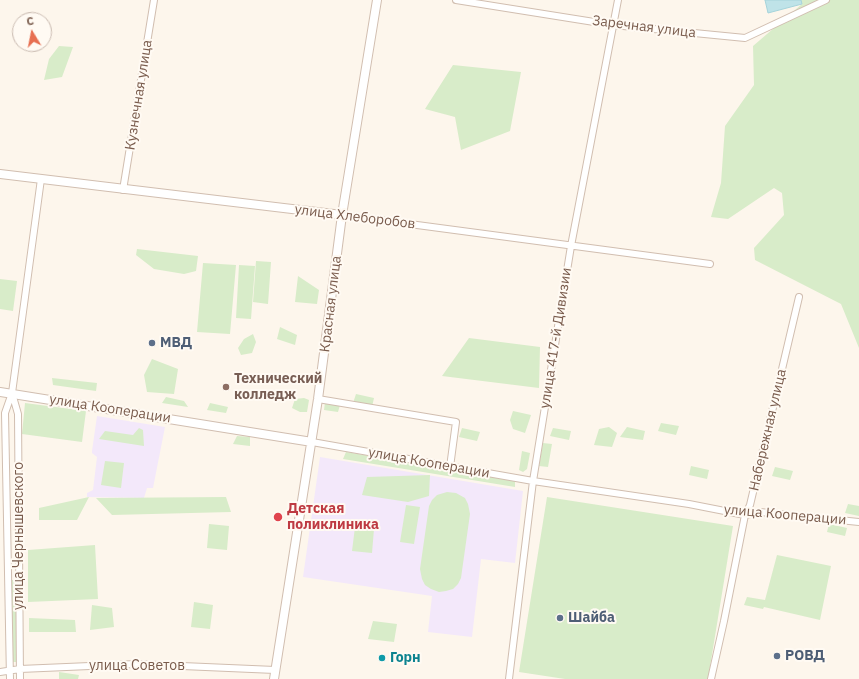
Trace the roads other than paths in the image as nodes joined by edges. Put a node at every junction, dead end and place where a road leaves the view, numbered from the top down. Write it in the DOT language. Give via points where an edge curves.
graph roads {
  1 [pos="154,0"];
  2 [pos="377,0"];
  3 [pos="456,0"];
  4 [pos="618,0"];
  5 [pos="826,0"];
  6 [pos="614,25"];
  7 [pos="0,174"];
  8 [pos="40,179"];
  9 [pos="123,190"];
  10 [pos="342,215"];
  11 [pos="571,246"];
  12 [pos="710,264"];
  13 [pos="799,297"];
  14 [pos="0,392"];
  15 [pos="12,393"];
  16 [pos="318,399"];
  17 [pos="312,442"];
  18 [pos="450,466"];
  19 [pos="533,481"];
  20 [pos="745,515"];
  21 [pos="859,522"];
  22 [pos="20,669"];
  23 [pos="10,670"];
  24 [pos="275,670"];
  25 [pos="0,672"];
  26 [pos="10,679"];
  27 [pos="20,679"];
  28 [pos="274,679"];
  29 [pos="509,679"];
  30 [pos="711,679"];
  1 -- 9 [label="street, Кузнечная улица"];
  2 -- 10 [label="street, Красная улица"];
  3 -- 6 [label="street, Заречная улица"];
  4 -- 6 [label="street, улица 417-й Дивизии"];
  5 -- 6 [label="street, Заречная улица" via="745,38"];
  6 -- 11 [label="street, улица 417-й Дивизии"];
  7 -- 8 [label="street, улица Хлеборобов"];
  8 -- 9 [label="street, улица Хлеборобов"];
  8 -- 15 [label="street, улица Чернышевского"];
  9 -- 10 [label="street, улица Хлеборобов"];
  10 -- 11 [label="street, улица Хлеборобов"];
  10 -- 16 [label="street, Красная улица"];
  11 -- 12 [label="street, улица Хлеборобов"];
  11 -- 19 [label="street, улица 417-й Дивизии"];
  13 -- 20 [label="street, Набережная улица" via="750,505"];
  14 -- 15 [label="street, улица Кооперации"];
  15 -- 17 [label="street, улица Кооперации"];
  15 -- 22 [label="street, улица Чернышевского" via="18,414"];
  15 -- 23 [label="street, улица Чернышевского" via="6,413"];
  16 -- 17 [label="street, Красная улица"];
  16 -- 18 [label="street" via="456,422"];
  17 -- 18 [label="street, улица Кооперации"];
  17 -- 24 [label="street, Красная улица"];
  18 -- 19 [label="street, улица Кооперации"];
  19 -- 20 [label="street, улица Кооперации"];
  19 -- 29 [label="street, улица 417-й Дивизии"];
  20 -- 21 [label="street, улица Кооперации" via="760,512"];
  20 -- 30 [label="street, Набережная улица"];
  22 -- 23 [label="street, улица Советов"];
  22 -- 24 [label="street, улица Советов" via="136,664"];
  22 -- 27 [label="street, улица Чернышевского"];
  23 -- 25 [label="street, улица Советов"];
  23 -- 26 [label="street, улица Чернышевского"];
  24 -- 28 [label="street, Красная улица"];
}
